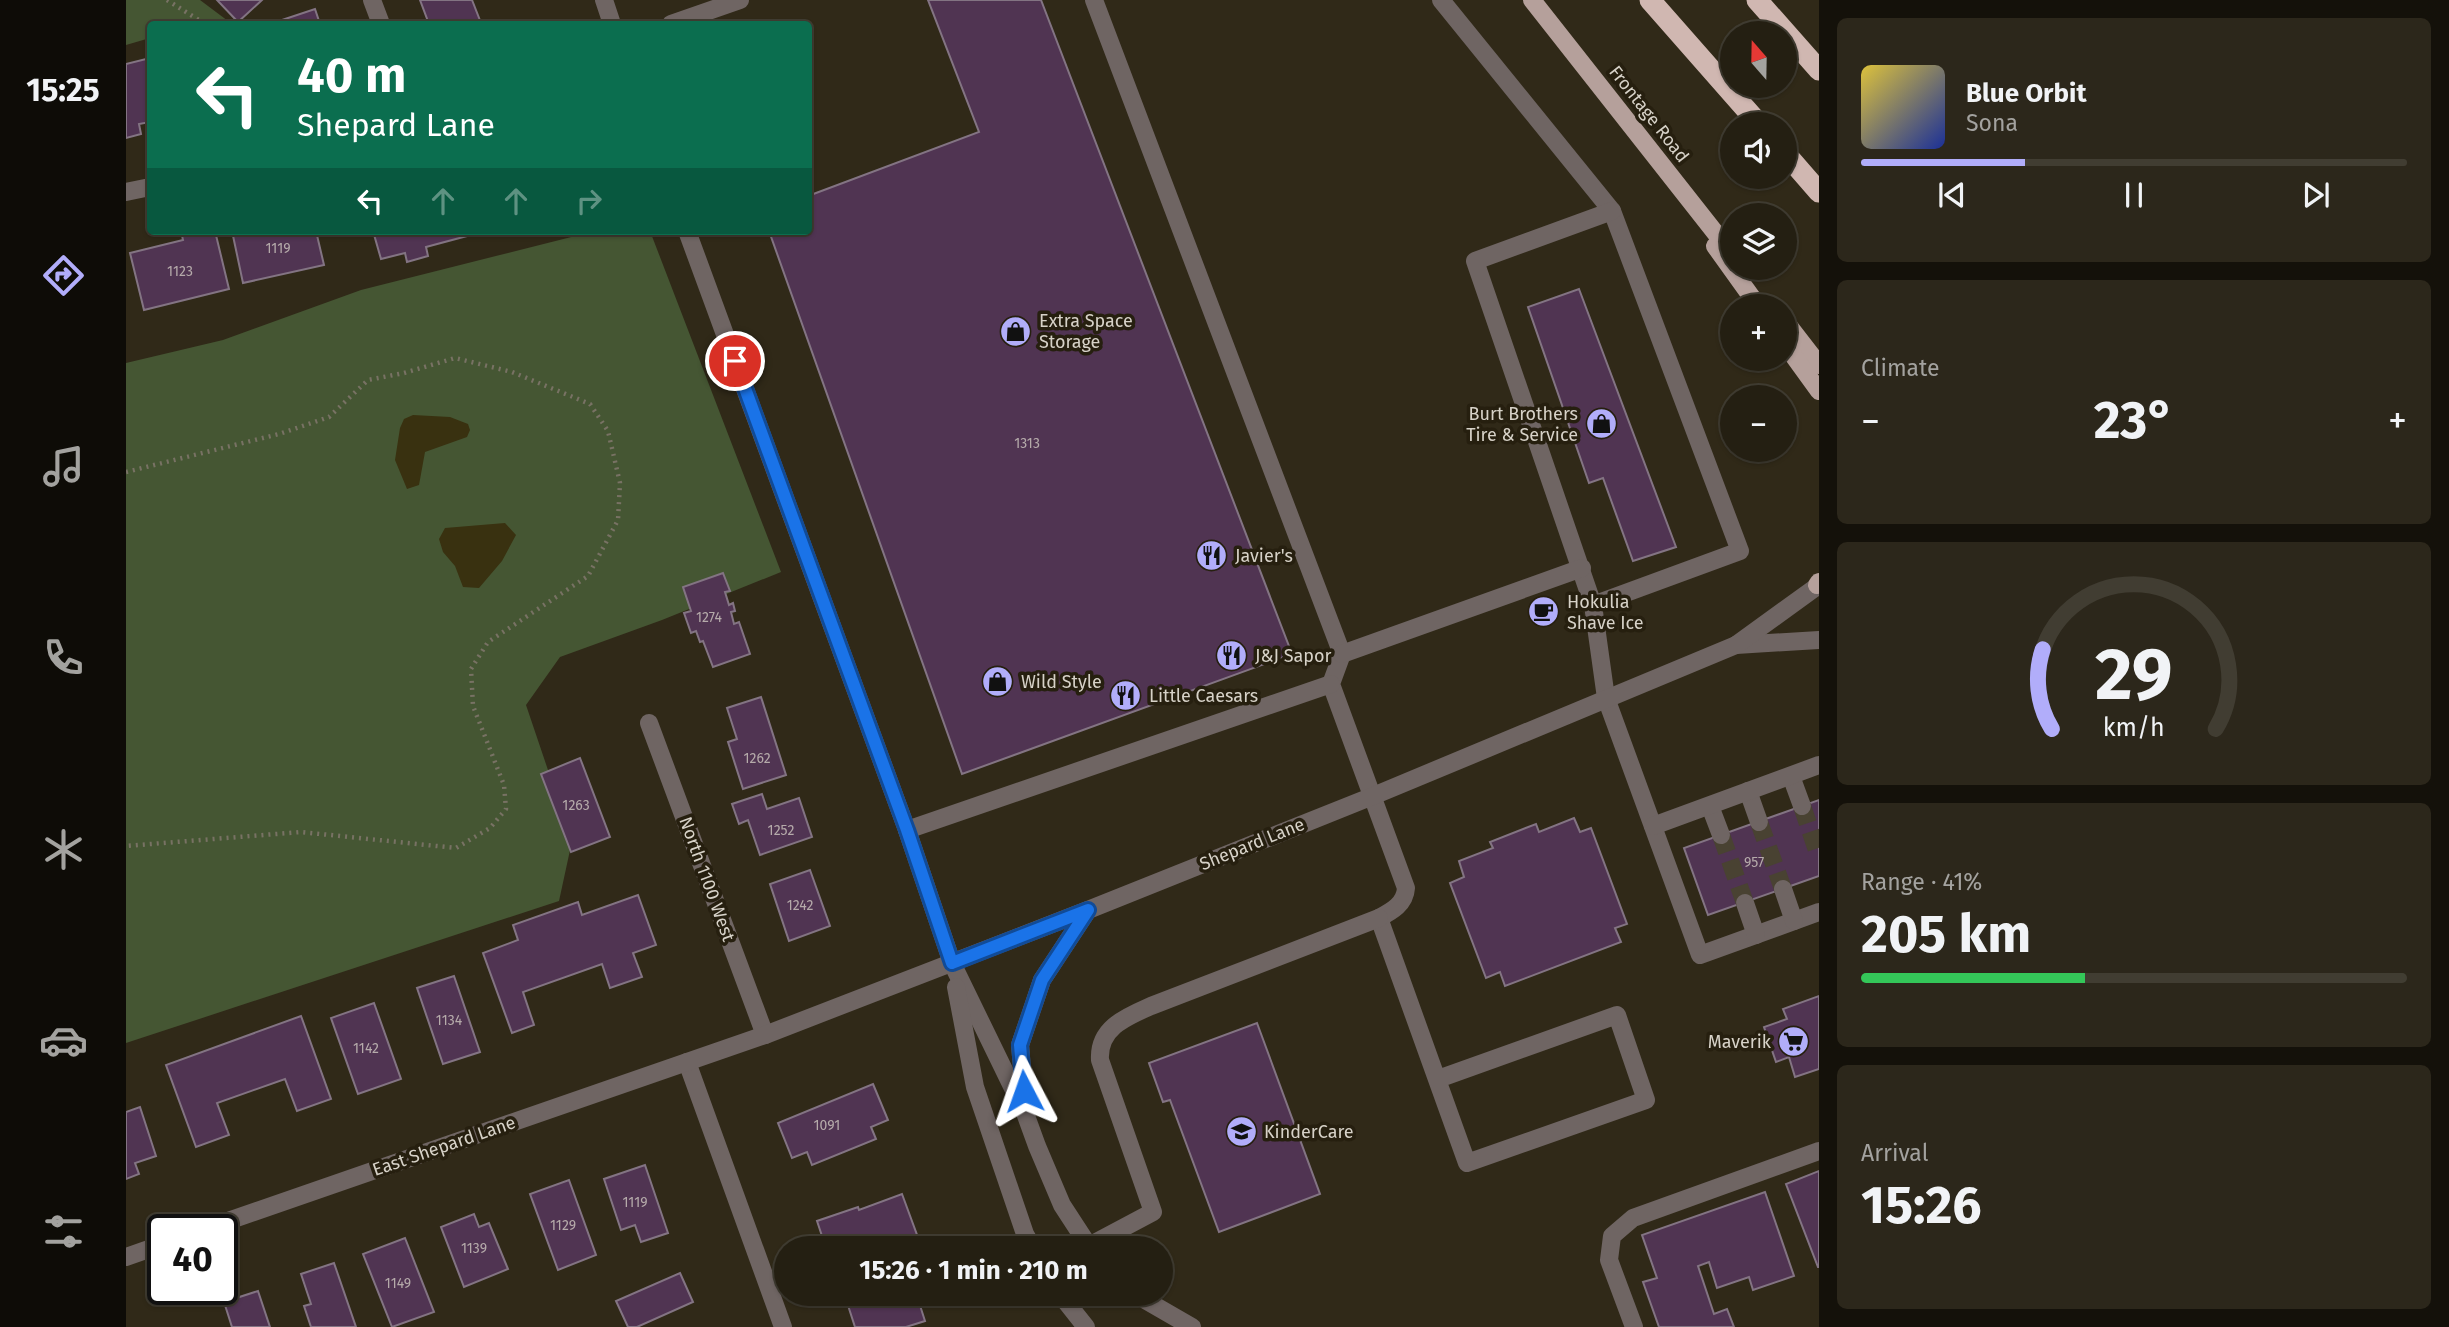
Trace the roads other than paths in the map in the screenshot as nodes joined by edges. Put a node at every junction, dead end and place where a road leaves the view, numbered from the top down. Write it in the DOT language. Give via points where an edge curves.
graph roads {
  1 [pos="372,0"];
  2 [pos="604,0"];
  3 [pos="740,0"];
  4 [pos="1441,0"];
  5 [pos="1532,0"];
  6 [pos="1650,0"];
  7 [pos="1757,0"];
  8 [pos="1100,2"];
  9 [pos="380,21"];
  10 [pos="611,21"];
  11 [pos="680,21"];
  12 [pos="1819,70"];
  13 [pos="1597,82"];
  14 [pos="1748,112"];
  15 [pos="1797,167"];
  16 [pos="147,188"];
  17 [pos="126,192"];
  18 [pos="1819,192"];
  19 [pos="1612,211"];
  20 [pos="688,235"];
  21 [pos="1720,239"];
  22 [pos="1752,280"];
  23 [pos="1749,294"];
  24 [pos="1764,294"];
  25 [pos="1797,337"];
  26 [pos="1797,361"];
  27 [pos="1819,365"];
  28 [pos="1819,391"];
  29 [pos="1582,568"];
  30 [pos="1818,584"];
  31 [pos="1593,605"];
  32 [pos="1819,640"];
  33 [pos="1736,645"];
  34 [pos="1342,654"];
  35 [pos="1331,684"];
  36 [pos="1606,698"];
  37 [pos="649,723"];
  38 [pos="1819,765"];
  39 [pos="1791,776"];
  40 [pos="1748,791"];
  41 [pos="1373,796"];
  42 [pos="1710,806"];
  43 [pos="1802,806"];
  44 [pos="1759,822"];
  45 [pos="1653,826"];
  46 [pos="907,830"];
  47 [pos="1721,835"];
  48 [pos="1783,889"];
  49 [pos="1745,903"];
  50 [pos="1088,910"];
  51 [pos="1819,912"];
  52 [pos="1379,918"];
  53 [pos="1794,921"];
  54 [pos="1756,935"];
  55 [pos="952,963"];
  56 [pos="765,1035"];
  57 [pos="687,1062"];
  58 [pos="1438,1079"];
  59 [pos="1025,1113"];
  60 [pos="1819,1151"];
  61 [pos="238,1218"];
  62 [pos="1026,1236"];
  63 [pos="1082,1236"];
  64 [pos="1109,1236"];
  65 [pos="147,1250"];
  66 [pos="126,1257"];
  67 [pos="1067,1306"];
  68 [pos="1156,1306"];
  69 [pos="783,1327"];
  70 [pos="1086,1327"];
  71 [pos="1192,1327"];
  72 [pos="1634,1327"];
  1 -- 9 [label="street"];
  2 -- 10 [label="street"];
  3 -- 11 [label="street"];
  4 -- 19 [label="street"];
  5 -- 13 [label="main road, Frontage Road"];
  6 -- 14 [label="highway"];
  7 -- 12 [label="highway"];
  8 -- 34 [label="street"];
  13 -- 21 [label="main road, Frontage Road"];
  13 -- 23 [label="main road"];
  15 -- 18 [label="highway"];
  16 -- 17 [label="street"];
  19 -- 29 [label="street" via="1475,261"];
  19 -- 31 [label="street" via="1740,551"];
  20 -- 46 [label="street"];
  22 -- 24 [label="main road"];
  25 -- 27 [label="main road"];
  26 -- 28 [label="main road"];
  29 -- 31 [label="street"];
  29 -- 34 [label="street"];
  30 -- 33 [label="street, Shepard Lane"];
  31 -- 36 [label="street"];
  32 -- 33 [label="street, Shepard Lane"];
  33 -- 36 [label="street, Shepard Lane"];
  34 -- 35 [label="street"];
  35 -- 41 [label="street"];
  35 -- 46 [label="street"];
  36 -- 41 [label="street, Shepard Lane"];
  36 -- 45 [label="street"];
  37 -- 56 [label="street, North 1100 West"];
  38 -- 39 [label="street"];
  39 -- 40 [label="street"];
  39 -- 43 [label="street"];
  40 -- 42 [label="street"];
  40 -- 44 [label="street"];
  41 -- 50 [label="street, Shepard Lane"];
  41 -- 52 [label="street" via="1406,888 1401,902"];
  42 -- 45 [label="street"];
  42 -- 47 [label="street"];
  45 -- 54 [label="street" via="1700,955"];
  46 -- 55 [label="street"];
  48 -- 53 [label="street"];
  49 -- 54 [label="street"];
  50 -- 55 [label="street, Shepard Lane"];
  50 -- 59 [label="street" via="1042,980 1020,1045"];
  51 -- 53 [label="street"];
  52 -- 58 [label="street"];
  52 -- 64 [label="street" via="1151,1006 1109,1029 1101,1043 1100,1060 1153,1212"];
  53 -- 54 [label="street"];
  55 -- 56 [label="street, Shepard Lane"];
  55 -- 59 [label="street"];
  55 -- 62 [label="street" via="975,1087"];
  56 -- 57 [label="street, East Shepard Lane"];
  57 -- 61 [label="street, East Shepard Lane"];
  57 -- 69 [label="street"];
  58 -- 58 [label="street" via="1467,1163 1646,1100 1617,1015"];
  59 -- 63 [label="street" via="1062,1205"];
  60 -- 72 [label="street" via="1633,1218 1612,1236 1609,1260"];
  65 -- 66 [label="street"];
  67 -- 70 [label="street"];
  68 -- 71 [label="street"];
}
